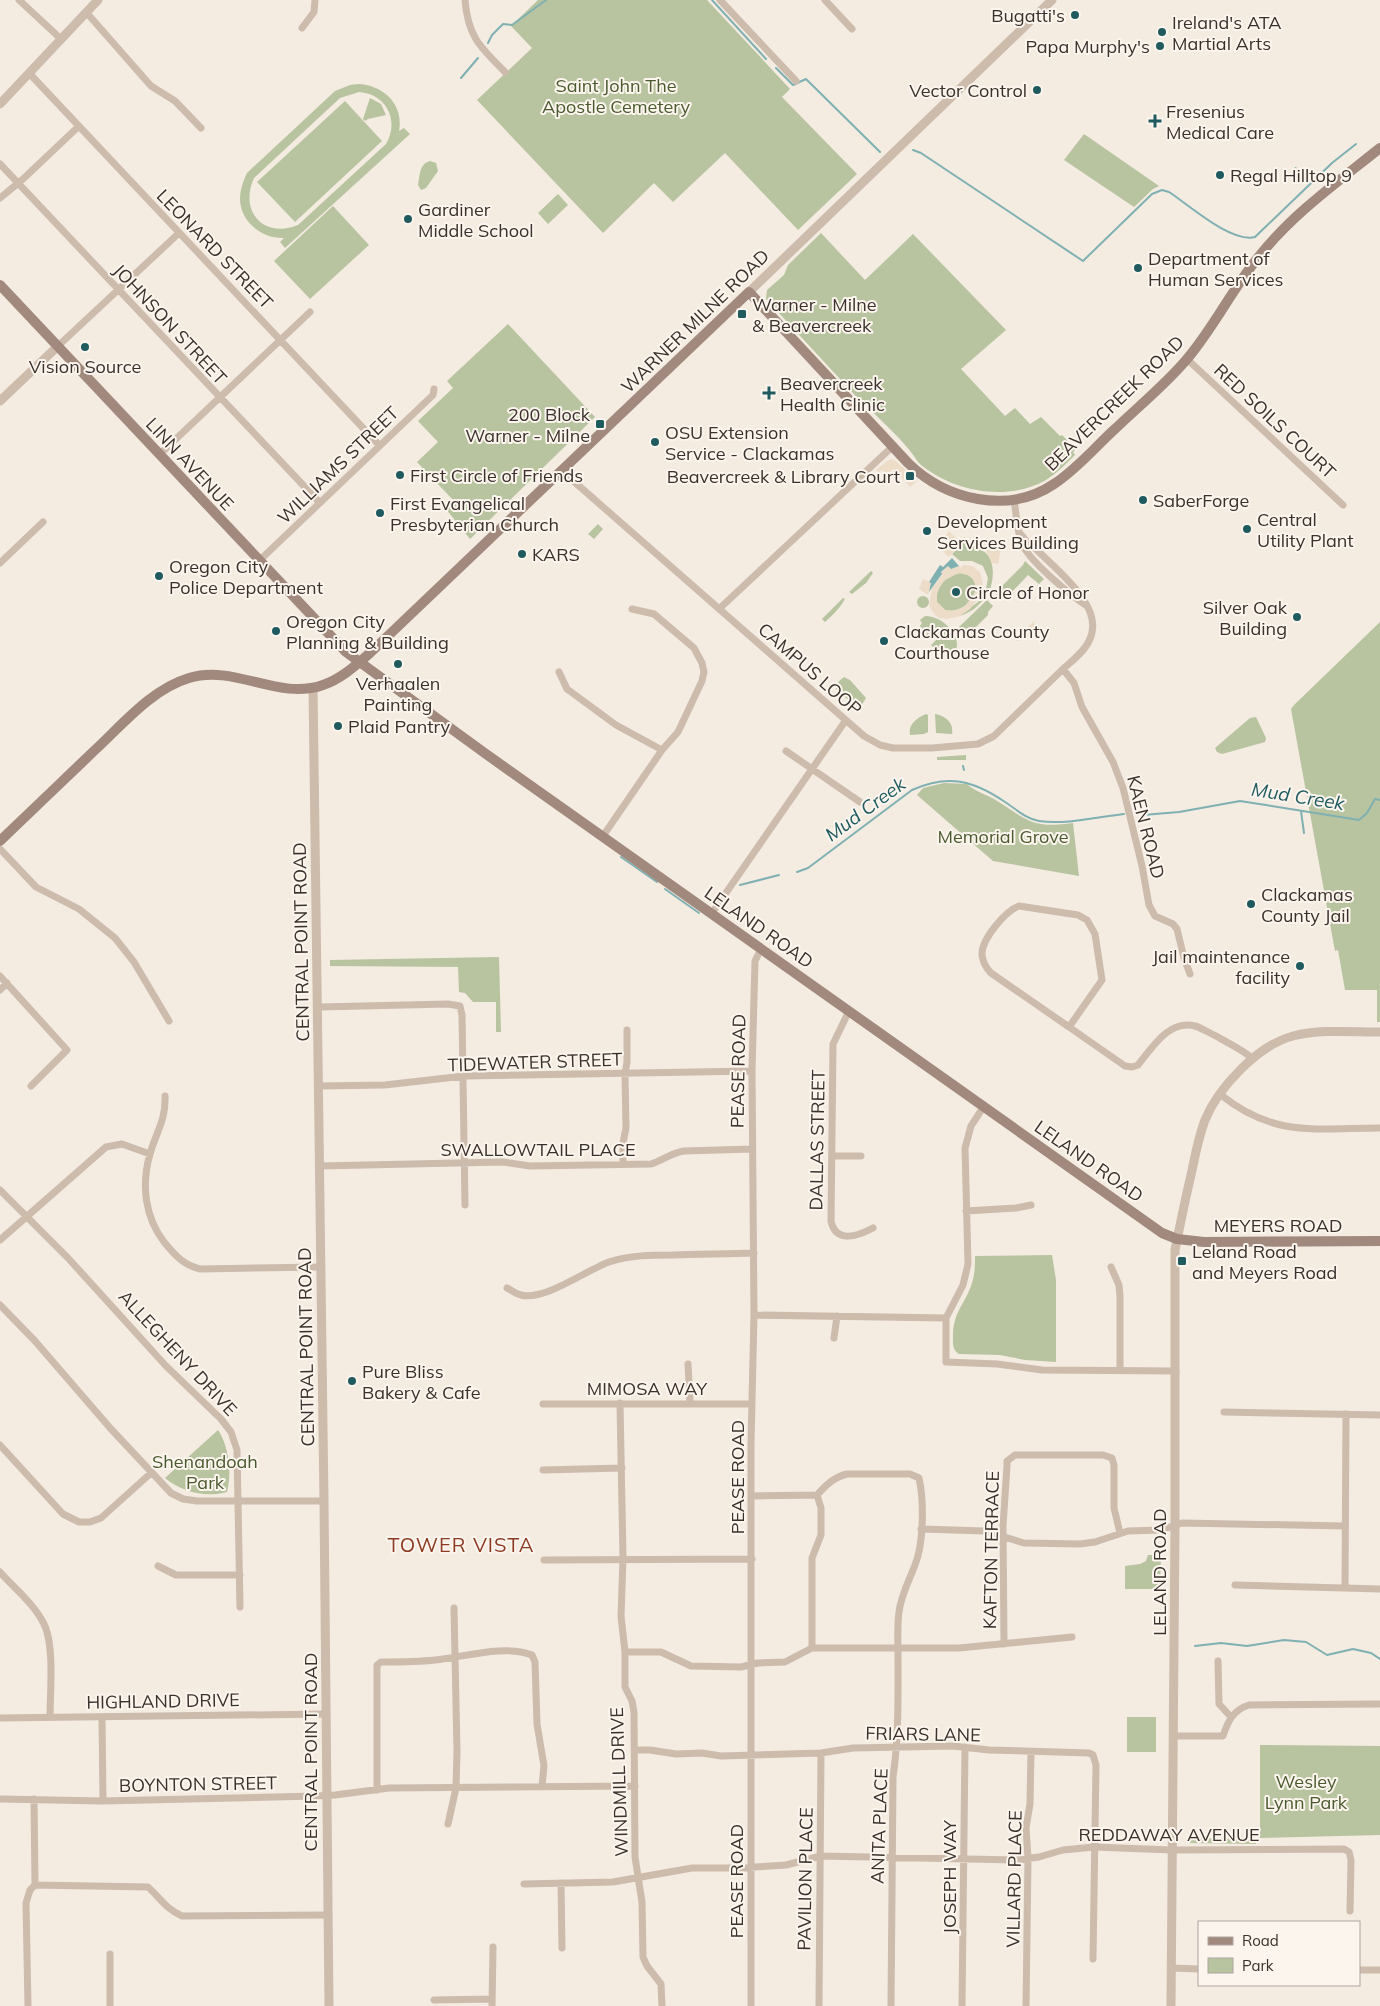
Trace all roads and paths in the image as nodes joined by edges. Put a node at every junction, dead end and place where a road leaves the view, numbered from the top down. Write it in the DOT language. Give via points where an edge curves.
graph roads {
  1 [pos="19,0"];
  2 [pos="98,0"];
  3 [pos="315,0"];
  4 [pos="465,0"];
  5 [pos="720,0"];
  6 [pos="825,0"];
  7 [pos="1052,0"];
  8 [pos="86,12"];
  9 [pos="302,28"];
  10 [pos="852,29"];
  11 [pos="61,39"];
  12 [pos="505,72"];
  13 [pos="29,73"];
  14 [pos="796,81"];
  15 [pos="0,104"];
  16 [pos="79,126"];
  17 [pos="201,128"];
  18 [pos="1380,148"];
  19 [pos="0,164"];
  20 [pos="18,183"];
  21 [pos="0,198"];
  22 [pos="179,233"];
  23 [pos="0,285"];
  24 [pos="118,290"];
  25 [pos="749,292"];
  26 [pos="310,312"];
  27 [pos="280,339"];
  28 [pos="58,346"];
  29 [pos="1187,359"];
  30 [pos="434,389"];
  31 [pos="219,398"];
  32 [pos="0,402"];
  33 [pos="379,444"];
  34 [pos="893,446"];
  35 [pos="159,455"];
  36 [pos="562,471"];
  37 [pos="1014,499"];
  38 [pos="320,503"];
  39 [pos="1343,505"];
  40 [pos="43,522"];
  41 [pos="260,560"];
  42 [pos="0,563"];
  43 [pos="632,609"];
  44 [pos="719,610"];
  45 [pos="359,662"];
  46 [pos="1063,670"];
  47 [pos="559,672"];
  48 [pos="313,688"];
  49 [pos="846,720"];
  50 [pos="662,750"];
  51 [pos="786,751"];
  52 [pos="812,769"];
  53 [pos="860,802"];
  54 [pos="603,836"];
  55 [pos="0,841"];
  56 [pos="0,849"];
  57 [pos="712,914"];
  58 [pos="762,949"];
  59 [pos="1190,974"];
  60 [pos="0,976"];
  61 [pos="7,984"];
  62 [pos="0,990"];
  63 [pos="319,1007"];
  64 [pos="849,1011"];
  65 [pos="169,1021"];
  66 [pos="1069,1027"];
  67 [pos="627,1030"];
  68 [pos="1380,1032"];
  69 [pos="1252,1058"];
  70 [pos="752,1071"];
  71 [pos="625,1074"];
  72 [pos="464,1076"];
  73 [pos="31,1086"];
  74 [pos="319,1086"];
  75 [pos="1221,1095"];
  76 [pos="165,1096"];
  77 [pos="984,1106"];
  78 [pos="1380,1128"];
  79 [pos="752,1149"];
  80 [pos="150,1154"];
  81 [pos="832,1156"];
  82 [pos="861,1156"];
  83 [pos="465,1163"];
  84 [pos="623,1164"];
  85 [pos="320,1166"];
  86 [pos="0,1190"];
  87 [pos="1030,1204"];
  88 [pos="465,1205"];
  89 [pos="966,1211"];
  90 [pos="27,1217"];
  91 [pos="873,1228"];
  92 [pos="1177,1239"];
  93 [pos="0,1240"];
  94 [pos="1380,1241"];
  95 [pos="754,1254"];
  96 [pos="321,1267"];
  97 [pos="1111,1267"];
  98 [pos="507,1288"];
  99 [pos="0,1305"];
  100 [pos="754,1316"];
  101 [pos="837,1316"];
  102 [pos="946,1318"];
  103 [pos="834,1338"];
  104 [pos="688,1364"];
  105 [pos="1120,1370"];
  106 [pos="1176,1371"];
  107 [pos="620,1403"];
  108 [pos="690,1403"];
  109 [pos="543,1404"];
  110 [pos="752,1404"];
  111 [pos="1224,1412"];
  112 [pos="1346,1414"];
  113 [pos="1380,1415"];
  114 [pos="0,1445"];
  115 [pos="622,1468"];
  116 [pos="543,1470"];
  117 [pos="151,1473"];
  118 [pos="817,1495"];
  119 [pos="751,1496"];
  120 [pos="239,1501"];
  121 [pos="324,1501"];
  122 [pos="1175,1525"];
  123 [pos="1345,1526"];
  124 [pos="921,1529"];
  125 [pos="1120,1533"];
  126 [pos="1005,1537"];
  127 [pos="623,1558"];
  128 [pos="752,1559"];
  129 [pos="544,1560"];
  130 [pos="158,1566"];
  131 [pos="0,1572"];
  132 [pos="240,1575"];
  133 [pos="1236,1585"];
  134 [pos="1345,1588"];
  135 [pos="1380,1589"];
  136 [pos="240,1607"];
  137 [pos="454,1608"];
  138 [pos="1072,1637"];
  139 [pos="1004,1644"];
  140 [pos="898,1647"];
  141 [pos="812,1648"];
  142 [pos="625,1652"];
  143 [pos="456,1658"];
  144 [pos="1218,1661"];
  145 [pos="751,1665"];
  146 [pos="1380,1704"];
  147 [pos="326,1714"];
  148 [pos="50,1717"];
  149 [pos="102,1717"];
  150 [pos="1231,1717"];
  151 [pos="0,1718"];
  152 [pos="1174,1736"];
  153 [pos="964,1747"];
  154 [pos="897,1748"];
  155 [pos="636,1750"];
  156 [pos="1031,1752"];
  157 [pos="822,1753"];
  158 [pos="752,1755"];
  159 [pos="542,1786"];
  160 [pos="635,1786"];
  161 [pos="456,1788"];
  162 [pos="377,1790"];
  163 [pos="327,1796"];
  164 [pos="0,1799"];
  165 [pos="34,1799"];
  166 [pos="103,1801"];
  167 [pos="448,1824"];
  168 [pos="1094,1847"];
  169 [pos="1172,1850"];
  170 [pos="821,1856"];
  171 [pos="892,1858"];
  172 [pos="1028,1858"];
  173 [pos="964,1859"];
  174 [pos="752,1866"];
  175 [pos="638,1878"];
  176 [pos="561,1883"];
  177 [pos="524,1884"];
  178 [pos="35,1885"];
  179 [pos="1350,1911"];
  180 [pos="328,1915"];
  181 [pos="493,1947"];
  182 [pos="562,1948"];
  183 [pos="110,1954"];
  184 [pos="1094,1959"];
  185 [pos="1171,1968"];
  186 [pos="1198,1969"];
  187 [pos="1360,1970"];
  188 [pos="1380,1970"];
  189 [pos="434,2000"];
  190 [pos="492,2002"];
  191 [pos="28,2006"];
  192 [pos="110,2006"];
  193 [pos="329,2006"];
  194 [pos="662,2006"];
  195 [pos="751,2006"];
  196 [pos="819,2006"];
  197 [pos="891,2006"];
  198 [pos="962,2006"];
  199 [pos="1026,2006"];
  200 [pos="1171,2006"];
  1 -- 11 [label="street"];
  2 -- 8 [label="street"];
  3 -- 9 [label="street" via="314,12"];
  4 -- 12 [label="street" via="474,38"];
  5 -- 14 [label="street"];
  6 -- 10 [label="street"];
  7 -- 25 [label="street, WARNER MILNE ROAD"];
  8 -- 11 [label="street"];
  8 -- 17 [label="street" via="151,86 175,101"];
  11 -- 13 [label="street"];
  13 -- 15 [label="street"];
  13 -- 16 [label="street, LEONARD STREET"];
  16 -- 20 [label="street"];
  16 -- 22 [label="street, LEONARD STREET"];
  18 -- 29 [label="main road, BEAVERCREEK ROAD" via="1274,238"];
  19 -- 20 [label="street, JOHNSON STREET"];
  20 -- 21 [label="street"];
  20 -- 24 [label="street, JOHNSON STREET"];
  22 -- 24 [label="street"];
  22 -- 27 [label="street, LEONARD STREET"];
  23 -- 28 [label="main road, LINN AVENUE"];
  24 -- 28 [label="street"];
  24 -- 31 [label="street, JOHNSON STREET"];
  25 -- 34 [label="main road, BEAVERCREEK ROAD"];
  25 -- 36 [label="main road, WARNER MILNE ROAD"];
  26 -- 27 [label="street"];
  27 -- 31 [label="street"];
  27 -- 33 [label="street, LEONARD STREET"];
  28 -- 32 [label="street"];
  28 -- 35 [label="main road, LINN AVENUE"];
  29 -- 37 [label="main road, BEAVERCREEK ROAD" via="1064,477 1036,493"];
  29 -- 39 [label="street, RED SOILS COURT"];
  30 -- 33 [label="street, WILLIAMS STREET" via="433,394"];
  31 -- 35 [label="street"];
  31 -- 38 [label="street, JOHNSON STREET"];
  33 -- 38 [label="street, WILLIAMS STREET"];
  34 -- 37 [label="main road, BEAVERCREEK ROAD" via="920,473 950,490 981,500"];
  34 -- 44 [label="street"];
  35 -- 41 [label="main road, LINN AVENUE"];
  36 -- 44 [label="street, CAMPUS LOOP"];
  36 -- 45 [label="main road, WARNER MILNE ROAD"];
  37 -- 46 [label="street" via="1019,532 1028,554 1073,598 1087,606 1093,618 1092,636 1086,648"];
  38 -- 41 [label="street, WILLIAMS STREET"];
  40 -- 42 [label="street"];
  41 -- 45 [label="main road, LINN AVENUE"];
  43 -- 50 [label="street" via="654,614 694,648 704,672 678,732"];
  44 -- 49 [label="street, CAMPUS LOOP"];
  45 -- 48 [label="main road, WARNER MILNE ROAD" via="333,681"];
  45 -- 54 [label="main road, LELAND ROAD"];
  46 -- 49 [label="street, CAMPUS LOOP" via="994,736 978,744 892,748 872,742"];
  46 -- 59 [label="street, KAEN ROAD" via="1074,682 1082,707 1121,781 1149,905 1155,916 1177,929"];
  47 -- 50 [label="street" via="567,689 616,725"];
  48 -- 55 [label="main road" via="269,686 216,674 199,675 178,682 137,711"];
  48 -- 63 [label="street, CENTRAL POINT ROAD"];
  49 -- 52 [label="street"];
  50 -- 54 [label="street"];
  51 -- 52 [label="street"];
  52 -- 53 [label="street"];
  52 -- 57 [label="street"];
  54 -- 57 [label="main road, LELAND ROAD"];
  56 -- 65 [label="street" via="36,887 79,909 115,938 134,962"];
  57 -- 58 [label="main road, LELAND ROAD"];
  58 -- 64 [label="main road, LELAND ROAD"];
  58 -- 70 [label="street, PEASE ROAD" via="755,961"];
  60 -- 61 [label="street"];
  61 -- 62 [label="street"];
  61 -- 73 [label="street" via="67,1050"];
  63 -- 72 [label="street" via="460,1006"];
  63 -- 74 [label="street, CENTRAL POINT ROAD"];
  64 -- 77 [label="main road, LELAND ROAD"];
  64 -- 81 [label="street, DALLAS STREET" via="834,1044"];
  66 -- 66 [label="street" via="1102,980 1093,928 1078,915 1026,906 1013,908 1004,915 985,944 984,964 991,973"];
  66 -- 69 [label="street" via="1124,1066 1138,1065 1166,1033 1185,1025 1195,1026"];
  67 -- 71 [label="street"];
  68 -- 69 [label="street" via="1294,1036 1278,1041"];
  69 -- 75 [label="street"];
  70 -- 71 [label="street, TIDEWATER STREET"];
  70 -- 79 [label="street, PEASE ROAD"];
  71 -- 72 [label="street, TIDEWATER STREET"];
  71 -- 84 [label="street"];
  72 -- 74 [label="street, TIDEWATER STREET" via="384,1085"];
  72 -- 83 [label="street"];
  74 -- 85 [label="street, CENTRAL POINT ROAD"];
  75 -- 78 [label="street" via="1252,1116 1278,1126"];
  75 -- 92 [label="street" via="1201,1130"];
  76 -- 80 [label="street" via="163,1122"];
  77 -- 89 [label="street" via="971,1126 965,1148"];
  77 -- 92 [label="main road, LELAND ROAD" via="1162,1233"];
  79 -- 84 [label="street, SWALLOWTAIL PLACE" via="684,1151 672,1153 651,1164"];
  79 -- 95 [label="street, PEASE ROAD"];
  80 -- 90 [label="street" via="122,1144 106,1147"];
  80 -- 96 [label="street" via="145,1182 149,1212 158,1234 185,1264 200,1269"];
  81 -- 82 [label="street"];
  81 -- 91 [label="street, DALLAS STREET" via="832,1228 840,1235 858,1236"];
  83 -- 84 [label="street, SWALLOWTAIL PLACE" via="510,1162 530,1166"];
  83 -- 85 [label="street, SWALLOWTAIL PLACE"];
  83 -- 88 [label="street"];
  85 -- 96 [label="street, CENTRAL POINT ROAD"];
  86 -- 90 [label="street, ALLEGHENY DRIVE"];
  87 -- 89 [label="street"];
  89 -- 102 [label="street" via="966,1276"];
  90 -- 93 [label="street"];
  90 -- 120 [label="street, ALLEGHENY DRIVE" via="226,1426 237,1450"];
  92 -- 94 [label="main road, MEYERS ROAD" via="1204,1242"];
  92 -- 106 [label="street, LELAND ROAD"];
  95 -- 98 [label="street" via="627,1258 610,1262 553,1290 537,1294 522,1295"];
  95 -- 100 [label="street, PEASE ROAD"];
  96 -- 121 [label="street, CENTRAL POINT ROAD"];
  97 -- 105 [label="street" via="1120,1296"];
  99 -- 117 [label="street"];
  100 -- 101 [label="street"];
  100 -- 110 [label="street, PEASE ROAD"];
  101 -- 102 [label="street"];
  101 -- 103 [label="street"];
  102 -- 105 [label="street" via="946,1362 1042,1370"];
  104 -- 108 [label="street"];
  105 -- 106 [label="street"];
  106 -- 122 [label="street, LELAND ROAD"];
  107 -- 108 [label="street, MIMOSA WAY"];
  107 -- 109 [label="street, MIMOSA WAY"];
  107 -- 115 [label="street, WINDMILL DRIVE"];
  108 -- 110 [label="street, MIMOSA WAY"];
  110 -- 119 [label="street, PEASE ROAD"];
  111 -- 112 [label="street"];
  112 -- 113 [label="street"];
  112 -- 123 [label="street"];
  114 -- 117 [label="street" via="63,1514 78,1522 101,1518"];
  115 -- 116 [label="street"];
  115 -- 127 [label="street, WINDMILL DRIVE"];
  117 -- 120 [label="street" via="171,1493 183,1499"];
  118 -- 119 [label="street"];
  118 -- 124 [label="street, ANITA PLACE" via="832,1480 847,1474 910,1474 918,1478 921,1488"];
  118 -- 141 [label="street" via="821,1508 821,1535 812,1558"];
  119 -- 128 [label="street, PEASE ROAD"];
  120 -- 121 [label="street"];
  120 -- 132 [label="street, ALLEGHENY DRIVE"];
  121 -- 147 [label="street, CENTRAL POINT ROAD"];
  122 -- 123 [label="street"];
  122 -- 125 [label="street" via="1161,1530"];
  122 -- 152 [label="street, LELAND ROAD"];
  123 -- 134 [label="street"];
  124 -- 126 [label="street" via="985,1531"];
  124 -- 140 [label="street, ANITA PLACE" via="916,1564 898,1613"];
  125 -- 126 [label="street" via="1080,1544 1024,1543"];
  125 -- 126 [label="street, KAFTON TERRACE" via="1114,1508 1112,1458 1103,1455 1015,1455 1007,1466"];
  126 -- 139 [label="street, KAFTON TERRACE"];
  127 -- 128 [label="street"];
  127 -- 129 [label="street"];
  127 -- 142 [label="street, WINDMILL DRIVE" via="621,1616"];
  128 -- 145 [label="street, PEASE ROAD"];
  130 -- 132 [label="street" via="176,1575"];
  131 -- 148 [label="street" via="37,1613 47,1632"];
  132 -- 136 [label="street, ALLEGHENY DRIVE"];
  133 -- 134 [label="street"];
  134 -- 135 [label="street"];
  137 -- 143 [label="street"];
  138 -- 139 [label="street"];
  139 -- 140 [label="street" via="959,1648"];
  140 -- 141 [label="street"];
  140 -- 154 [label="street, ANITA PLACE"];
  141 -- 145 [label="street" via="785,1662"];
  142 -- 145 [label="street" via="661,1652 691,1666"];
  142 -- 155 [label="street, WINDMILL DRIVE" via="624,1678 634,1706"];
  143 -- 159 [label="street" via="480,1652 524,1652 532,1655 536,1662 537,1724 544,1766"];
  143 -- 161 [label="street"];
  143 -- 162 [label="street" via="381,1662 377,1665"];
  144 -- 150 [label="street" via="1218,1704"];
  145 -- 158 [label="street, PEASE ROAD"];
  146 -- 150 [label="street" via="1249,1705"];
  147 -- 149 [label="street, HIGHLAND DRIVE"];
  147 -- 163 [label="street, CENTRAL POINT ROAD"];
  148 -- 149 [label="street, HIGHLAND DRIVE"];
  148 -- 151 [label="street, HIGHLAND DRIVE"];
  149 -- 166 [label="street"];
  150 -- 152 [label="street" via="1223,1736"];
  152 -- 169 [label="street, LELAND ROAD"];
  153 -- 154 [label="street, FRIARS LANE"];
  153 -- 156 [label="street, FRIARS LANE"];
  153 -- 173 [label="street, JOSEPH WAY"];
  154 -- 157 [label="street, FRIARS LANE" via="853,1748"];
  154 -- 171 [label="street, ANITA PLACE" via="893,1777"];
  155 -- 158 [label="street, FRIARS LANE"];
  155 -- 160 [label="street, WINDMILL DRIVE"];
  156 -- 168 [label="street, FRIARS LANE" via="1085,1752 1093,1755 1096,1764"];
  156 -- 172 [label="street, VILLARD PLACE" via="1026,1828"];
  157 -- 158 [label="street, FRIARS LANE"];
  157 -- 170 [label="street, PAVILION PLACE"];
  158 -- 174 [label="street, PEASE ROAD"];
  159 -- 160 [label="street, BOYNTON STREET"];
  159 -- 161 [label="street, BOYNTON STREET"];
  160 -- 175 [label="street, WINDMILL DRIVE"];
  161 -- 162 [label="street, BOYNTON STREET"];
  161 -- 167 [label="street"];
  162 -- 163 [label="street, BOYNTON STREET"];
  163 -- 166 [label="street, BOYNTON STREET"];
  163 -- 180 [label="street, CENTRAL POINT ROAD"];
  164 -- 165 [label="street, BOYNTON STREET"];
  165 -- 166 [label="street, BOYNTON STREET"];
  165 -- 178 [label="street"];
  168 -- 169 [label="street, REDDAWAY AVENUE"];
  168 -- 172 [label="street, REDDAWAY AVENUE"];
  168 -- 184 [label="street"];
  169 -- 179 [label="street, REDDAWAY AVENUE" via="1344,1849 1349,1852 1351,1860"];
  169 -- 185 [label="street, LELAND ROAD"];
  170 -- 171 [label="street, REDDAWAY AVENUE"];
  170 -- 174 [label="street, REDDAWAY AVENUE" via="786,1865"];
  170 -- 196 [label="street, PAVILION PLACE"];
  171 -- 173 [label="street, REDDAWAY AVENUE"];
  171 -- 197 [label="street, ANITA PLACE"];
  172 -- 173 [label="street, REDDAWAY AVENUE"];
  172 -- 199 [label="street, VILLARD PLACE"];
  173 -- 198 [label="street, JOSEPH WAY"];
  174 -- 175 [label="street, REDDAWAY AVENUE" via="692,1868"];
  174 -- 195 [label="street, PEASE ROAD"];
  175 -- 176 [label="street, REDDAWAY AVENUE"];
  175 -- 194 [label="street, WINDMILL DRIVE" via="643,1957 661,1984"];
  176 -- 177 [label="street, REDDAWAY AVENUE"];
  176 -- 182 [label="street"];
  178 -- 180 [label="street" via="148,1887 163,1905 182,1916"];
  178 -- 191 [label="street" via="26,1904"];
  180 -- 193 [label="street, CENTRAL POINT ROAD"];
  181 -- 190 [label="street"];
  183 -- 192 [label="street"];
  185 -- 186 [label="street"];
  185 -- 200 [label="street, LELAND ROAD"];
  187 -- 188 [label="street"];
  189 -- 190 [label="street"];
}
